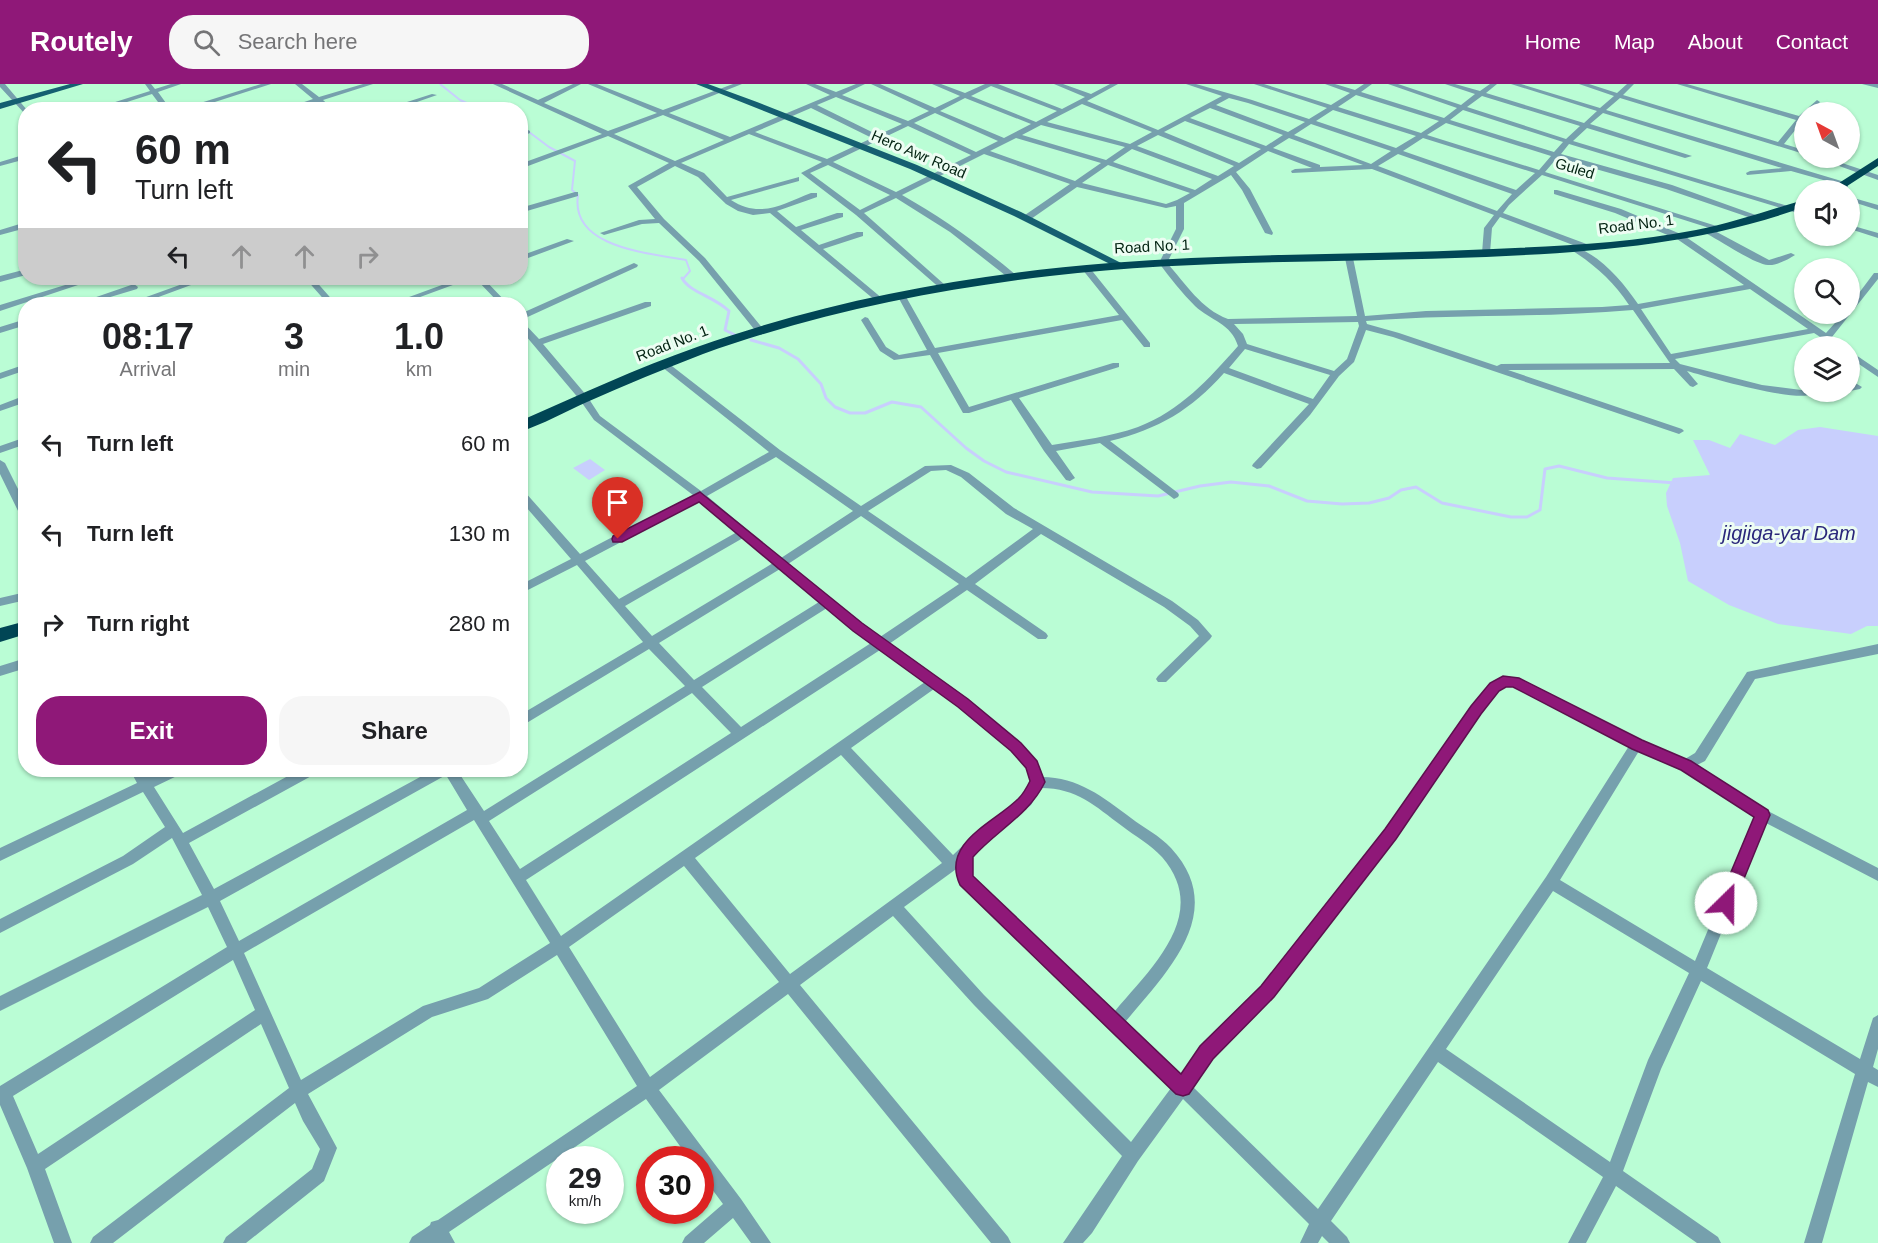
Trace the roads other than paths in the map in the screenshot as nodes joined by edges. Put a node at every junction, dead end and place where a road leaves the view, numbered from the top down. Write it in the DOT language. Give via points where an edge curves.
graph roads {
  1 [pos="2,84"];
  2 [pos="79,84"];
  3 [pos="148,84"];
  4 [pos="178,84"];
  5 [pos="268,84"];
  6 [pos="298,84"];
  7 [pos="370,84"];
  8 [pos="496,84"];
  9 [pos="578,84"];
  10 [pos="591,84"];
  11 [pos="700,84"];
  12 [pos="739,84"];
  13 [pos="809,84"];
  14 [pos="862,84"];
  15 [pos="874,84"];
  16 [pos="935,84"];
  17 [pos="991,84"];
  18 [pos="1057,84"];
  19 [pos="1114,84"];
  20 [pos="1189,84"];
  21 [pos="1257,84"];
  22 [pos="1328,84"];
  23 [pos="1368,84"];
  24 [pos="1391,84"];
  25 [pos="1448,84"];
  26 [pos="1494,84"];
  27 [pos="1514,84"];
  28 [pos="1582,84"];
  29 [pos="1631,84"];
  30 [pos="1680,84"];
  31 [pos="1865,84"];
  32 [pos="1878,86"];
  33 [pos="1270,89"];
  34 [pos="155,91"];
  35 [pos="721,92"];
  36 [pos="1355,92"];
  37 [pos="1480,94"];
  38 [pos="434,95"];
  39 [pos="835,95"];
  40 [pos="963,95"];
  41 [pos="1620,95"];
  42 [pos="1090,96"];
  43 [pos="1228,96"];
  44 [pos="318,99"];
  45 [pos="1082,101"];
  46 [pos="1250,101"];
  47 [pos="14,102"];
  48 [pos="119,102"];
  49 [pos="163,102"];
  50 [pos="208,102"];
  51 [pos="309,102"];
  52 [pos="322,102"];
  53 [pos="411,102"];
  54 [pos="540,102"];
  55 [pos="811,105"];
  56 [pos="1212,105"];
  57 [pos="0,106"];
  58 [pos="18,106"];
  59 [pos="1460,107"];
  60 [pos="1331,108"];
  61 [pos="934,110"];
  62 [pos="1601,110"];
  63 [pos="1062,111"];
  64 [pos="1794,112"];
  65 [pos="665,113"];
  66 [pos="786,116"];
  67 [pos="1186,118"];
  68 [pos="1444,120"];
  69 [pos="1310,122"];
  70 [pos="907,123"];
  71 [pos="1038,123"];
  72 [pos="1585,126"];
  73 [pos="1794,127"];
  74 [pos="1156,131"];
  75 [pos="749,132"];
  76 [pos="1711,133"];
  77 [pos="1421,134"];
  78 [pos="607,135"];
  79 [pos="1015,135"];
  80 [pos="1289,136"];
  81 [pos="878,138"];
  82 [pos="730,140"];
  83 [pos="1004,141"];
  84 [pos="1568,141"];
  85 [pos="1781,143"];
  86 [pos="861,146"];
  87 [pos="1131,146"];
  88 [pos="1794,148"];
  89 [pos="1267,149"];
  90 [pos="1396,151"];
  91 [pos="980,153"];
  92 [pos="1555,155"];
  93 [pos="1688,156"];
  94 [pos="18,159"];
  95 [pos="1878,161"];
  96 [pos="829,162"];
  97 [pos="1106,162"];
  98 [pos="675,163"];
  99 [pos="0,164"];
  100 [pos="528,164"];
  101 [pos="1240,166"];
  102 [pos="1371,167"];
  103 [pos="1852,168"];
  104 [pos="1323,170"];
  105 [pos="1795,170"];
  106 [pos="1232,171"];
  107 [pos="1295,171"];
  108 [pos="1673,171"];
  109 [pos="1541,172"];
  110 [pos="1864,172"];
  111 [pos="1750,173"];
  112 [pos="1681,174"];
  113 [pos="934,177"];
  114 [pos="1878,178"];
  115 [pos="796,179"];
  116 [pos="1218,179"];
  117 [pos="1820,180"];
  118 [pos="1852,180"];
  119 [pos="1076,184"];
  120 [pos="1669,187"];
  121 [pos="1195,192"];
  122 [pos="1557,192"];
  123 [pos="1517,193"];
  124 [pos="575,194"];
  125 [pos="814,195"];
  126 [pos="896,195"];
  127 [pos="727,199"];
  128 [pos="1180,202"];
  129 [pos="1860,202"];
  130 [pos="1794,207"];
  131 [pos="1791,208"];
  132 [pos="1878,208"];
  133 [pos="528,209"];
  134 [pos="1794,209"];
  135 [pos="772,211"];
  136 [pos="859,213"];
  137 [pos="1498,213"];
  138 [pos="840,215"];
  139 [pos="1028,218"];
  140 [pos="1760,218"];
  141 [pos="661,221"];
  142 [pos="18,227"];
  143 [pos="794,230"];
  144 [pos="1716,230"];
  145 [pos="1860,230"];
  146 [pos="0,233"];
  147 [pos="604,233"];
  148 [pos="1269,233"];
  149 [pos="860,234"];
  150 [pos="1878,236"];
  151 [pos="1680,237"];
  152 [pos="570,241"];
  153 [pos="1590,248"];
  154 [pos="816,249"];
  155 [pos="1576,249"];
  156 [pos="1486,253"];
  157 [pos="1791,255"];
  158 [pos="528,256"];
  159 [pos="1349,258"];
  160 [pos="1163,263"];
  161 [pos="634,265"];
  162 [pos="1120,265"];
  163 [pos="1086,269"];
  164 [pos="18,274"];
  165 [pos="1877,275"];
  166 [pos="1013,277"];
  167 [pos="0,279"];
  168 [pos="72,285"];
  169 [pos="188,285"];
  170 [pos="315,285"];
  171 [pos="448,285"];
  172 [pos="486,285"];
  173 [pos="1753,286"];
  174 [pos="134,287"];
  175 [pos="942,287"];
  176 [pos="901,295"];
  177 [pos="34,297"];
  178 [pos="102,297"];
  179 [pos="140,297"];
  180 [pos="156,297"];
  181 [pos="326,297"];
  182 [pos="414,297"];
  183 [pos="497,297"];
  184 [pos="1860,297"];
  185 [pos="879,299"];
  186 [pos="18,302"];
  187 [pos="648,304"];
  188 [pos="1636,307"];
  189 [pos="0,308"];
  190 [pos="528,317"];
  191 [pos="1124,317"];
  192 [pos="865,320"];
  193 [pos="1227,322"];
  194 [pos="1363,323"];
  195 [pos="18,324"];
  196 [pos="1839,324"];
  197 [pos="0,330"];
  198 [pos="1815,330"];
  199 [pos="528,331"];
  200 [pos="761,332"];
  201 [pos="1824,336"];
  202 [pos="1829,336"];
  203 [pos="537,343"];
  204 [pos="1147,345"];
  205 [pos="1243,346"];
  206 [pos="933,352"];
  207 [pos="1668,357"];
  208 [pos="1860,361"];
  209 [pos="665,365"];
  210 [pos="1116,365"];
  211 [pos="1677,366"];
  212 [pos="1491,367"];
  213 [pos="1223,369"];
  214 [pos="18,370"];
  215 [pos="1336,374"];
  216 [pos="1878,374"];
  217 [pos="0,376"];
  218 [pos="1693,384"];
  219 [pos="1794,392"];
  220 [pos="1012,396"];
  221 [pos="584,398"];
  222 [pos="18,401"];
  223 [pos="1315,403"];
  224 [pos="0,408"];
  225 [pos="528,423"];
  226 [pos="1679,431"];
  227 [pos="1101,439"];
  228 [pos="18,443"];
  229 [pos="1048,449"];
  230 [pos="0,450"];
  231 [pos="776,453"];
  232 [pos="0,463"];
  233 [pos="1257,466"];
  234 [pos="1070,478"];
  235 [pos="1174,495"];
  236 [pos="700,496"];
  237 [pos="18,500"];
  238 [pos="528,502"];
  239 [pos="861,512"];
  240 [pos="1041,530"];
  241 [pos="744,532"];
  242 [pos="577,560"];
  243 [pos="781,563"];
  244 [pos="967,584"];
  245 [pos="528,586"];
  246 [pos="18,598"];
  247 [pos="0,602"];
  248 [pos="828,602"];
  249 [pos="617,605"];
  250 [pos="18,629"];
  251 [pos="0,635"];
  252 [pos="1042,636"];
  253 [pos="650,642"];
  254 [pos="880,643"];
  255 [pos="1878,648"];
  256 [pos="18,665"];
  257 [pos="0,670"];
  258 [pos="1162,679"];
  259 [pos="933,683"];
  260 [pos="693,686"];
  261 [pos="528,718"];
  262 [pos="740,734"];
  263 [pos="1637,744"];
  264 [pos="842,747"];
  265 [pos="1686,765"];
  266 [pos="141,777"];
  267 [pos="162,777"];
  268 [pos="296,777"];
  269 [pos="431,777"];
  270 [pos="455,777"];
  271 [pos="1037,782"];
  272 [pos="146,785"];
  273 [pos="480,815"];
  274 [pos="1763,815"];
  275 [pos="177,835"];
  276 [pos="0,855"];
  277 [pos="686,857"];
  278 [pos="958,859"];
  279 [pos="1878,875"];
  280 [pos="518,878"];
  281 [pos="1551,882"];
  282 [pos="211,898"];
  283 [pos="894,907"];
  284 [pos="0,926"];
  285 [pos="560,945"];
  286 [pos="236,950"];
  287 [pos="1699,969"];
  288 [pos="789,984"];
  289 [pos="0,1004"];
  290 [pos="264,1013"];
  291 [pos="1116,1022"];
  292 [pos="1878,1023"];
  293 [pos="1437,1052"];
  294 [pos="1871,1075"];
  295 [pos="1183,1087"];
  296 [pos="648,1088"];
  297 [pos="298,1091"];
  298 [pos="2,1094"];
  299 [pos="1132,1155"];
  300 [pos="35,1166"];
  301 [pos="1614,1173"];
  302 [pos="735,1205"];
  303 [pos="1320,1223"];
  304 [pos="441,1236"];
  305 [pos="63,1243"];
  306 [pos="99,1243"];
  307 [pos="232,1243"];
  308 [pos="418,1243"];
  309 [pos="691,1243"];
  310 [pos="762,1243"];
  311 [pos="1002,1243"];
  312 [pos="1072,1243"];
  313 [pos="1309,1243"];
  314 [pos="1341,1243"];
  315 [pos="1577,1243"];
  316 [pos="1712,1243"];
  317 [pos="1813,1243"];
  1 -- 47 [label="street"];
  2 -- 47 [label="main road"];
  3 -- 34 [label="street"];
  4 -- 34 [label="street"];
  5 -- 50 [label="street"];
  6 -- 44 [label="street"];
  7 -- 44 [label="street"];
  8 -- 54 [label="street"];
  9 -- 54 [label="street"];
  10 -- 65 [label="street"];
  11 -- 35 [label="main road, Hero Awr Road"];
  12 -- 35 [label="street"];
  13 -- 39 [label="street"];
  14 -- 39 [label="street"];
  15 -- 61 [label="street"];
  16 -- 40 [label="street"];
  17 -- 40 [label="street"];
  17 -- 63 [label="street"];
  18 -- 42 [label="street"];
  19 -- 42 [label="street"];
  20 -- 43 [label="street"];
  21 -- 33 [label="street, Guled"];
  22 -- 36 [label="street"];
  23 -- 36 [label="street"];
  24 -- 59 [label="street"];
  25 -- 37 [label="street"];
  26 -- 37 [label="street"];
  27 -- 62 [label="street"];
  28 -- 41 [label="street"];
  29 -- 41 [label="street"];
  30 -- 64 [label="street"];
  31 -- 32 [label="street"];
  33 -- 46 [label="street"];
  33 -- 60 [label="street, Guled"];
  34 -- 48 [label="street"];
  34 -- 49 [label="street"];
  35 -- 65 [label="street"];
  35 -- 66 [label="main road, Hero Awr Road"];
  36 -- 60 [label="street"];
  36 -- 68 [label="street"];
  37 -- 59 [label="street"];
  37 -- 72 [label="street"];
  38 -- 53 [label="street"];
  39 -- 55 [label="street"];
  39 -- 70 [label="street"];
  40 -- 61 [label="street"];
  40 -- 71 [label="street"];
  41 -- 62 [label="street"];
  41 -- 76 [label="street"];
  42 -- 45 [label="street"];
  43 -- 46 [label="street"];
  43 -- 56 [label="street"];
  44 -- 51 [label="street"];
  44 -- 52 [label="street"];
  45 -- 63 [label="street"];
  45 -- 74 [label="street"];
  46 -- 69 [label="street"];
  47 -- 57 [label="main road"];
  47 -- 58 [label="street"];
  54 -- 78 [label="street"];
  55 -- 66 [label="street"];
  55 -- 81 [label="street"];
  56 -- 67 [label="street"];
  56 -- 80 [label="street"];
  59 -- 68 [label="street"];
  59 -- 84 [label="street"];
  60 -- 69 [label="street"];
  60 -- 77 [label="street, Guled"];
  61 -- 70 [label="street"];
  61 -- 83 [label="street"];
  62 -- 72 [label="street"];
  62 -- 76 [label="street"];
  63 -- 71 [label="street"];
  65 -- 78 [label="street"];
  65 -- 82 [label="street"];
  66 -- 75 [label="street"];
  66 -- 86 [label="main road, Hero Awr Road"];
  67 -- 74 [label="street"];
  67 -- 89 [label="street"];
  68 -- 77 [label="street"];
  68 -- 92 [label="street"];
  69 -- 80 [label="street"];
  69 -- 90 [label="street"];
  70 -- 81 [label="street"];
  70 -- 91 [label="street"];
  71 -- 79 [label="street"];
  71 -- 87 [label="street"];
  72 -- 84 [label="street"];
  72 -- 93 [label="street"];
  73 -- 85 [label="street"];
  74 -- 87 [label="street"];
  74 -- 101 [label="street"];
  75 -- 82 [label="street"];
  75 -- 96 [label="street"];
  76 -- 85 [label="street"];
  76 -- 93 [label="street"];
  76 -- 105 [label="street"];
  77 -- 90 [label="street"];
  77 -- 109 [label="street, Guled"];
  78 -- 98 [label="street"];
  78 -- 100 [label="street"];
  79 -- 83 [label="street"];
  79 -- 97 [label="street"];
  80 -- 89 [label="street"];
  80 -- 102 [label="street"];
  81 -- 86 [label="street"];
  82 -- 98 [label="street"];
  83 -- 91 [label="street"];
  84 -- 92 [label="street"];
  84 -- 108 [label="street"];
  85 -- 88 [label="street"];
  86 -- 96 [label="street"];
  86 -- 113 [label="main road, Hero Awr Road"];
  87 -- 97 [label="street"];
  87 -- 116 [label="street"];
  89 -- 101 [label="street"];
  89 -- 104 [label="street"];
  90 -- 102 [label="street"];
  90 -- 123 [label="street"];
  91 -- 113 [label="street"];
  91 -- 119 [label="street"];
  92 -- 109 [label="street"];
  92 -- 120 [label="street"];
  93 -- 108 [label="street"];
  94 -- 99 [label="street"];
  95 -- 110 [label="highway"];
  96 -- 126 [label="street"];
  96 -- 136 [label="street" via="807,170 806,176"];
  97 -- 119 [label="street"];
  97 -- 121 [label="street"];
  98 -- 127 [label="street" via="701,175"];
  98 -- 141 [label="street" via="632,186"];
  101 -- 106 [label="street"];
  102 -- 104 [label="street"];
  102 -- 137 [label="street"];
  103 -- 110 [label="street"];
  104 -- 107 [label="street"];
  105 -- 111 [label="street"];
  105 -- 117 [label="street"];
  106 -- 116 [label="street"];
  106 -- 148 [label="street"];
  108 -- 112 [label="street"];
  109 -- 123 [label="street"];
  109 -- 144 [label="street, Guled"];
  110 -- 114 [label="street"];
  110 -- 118 [label="highway"];
  112 -- 120 [label="street"];
  112 -- 131 [label="street"];
  113 -- 126 [label="street"];
  113 -- 139 [label="main road, Hero Awr Road"];
  115 -- 127 [label="street"];
  116 -- 121 [label="street"];
  119 -- 128 [label="street" via="1160,206"];
  119 -- 139 [label="street"];
  120 -- 140 [label="street"];
  121 -- 128 [label="street"];
  122 -- 151 [label="street" via="1627,214"];
  123 -- 137 [label="street"];
  124 -- 133 [label="street"];
  125 -- 135 [label="street"];
  126 -- 136 [label="street"];
  126 -- 166 [label="street" via="962,235"];
  127 -- 135 [label="street" via="747,213"];
  128 -- 160 [label="street" via="1180,229"];
  129 -- 132 [label="street"];
  130 -- 131 [label="highway, Road No. 1"];
  131 -- 134 [label="street"];
  131 -- 140 [label="highway, Road No. 1"];
  135 -- 143 [label="street"];
  136 -- 175 [label="street"];
  137 -- 153 [label="street"];
  137 -- 156 [label="street" via="1488,228"];
  138 -- 143 [label="street"];
  139 -- 162 [label="main road, Hero Awr Road"];
  140 -- 144 [label="highway, Road No. 1"];
  141 -- 147 [label="street"];
  141 -- 200 [label="street" via="696,252"];
  142 -- 146 [label="street"];
  143 -- 154 [label="street"];
  144 -- 151 [label="highway, Road No. 1"];
  144 -- 157 [label="street, Guled" via="1758,259 1769,262"];
  145 -- 150 [label="street"];
  149 -- 154 [label="street"];
  151 -- 153 [label="highway, Road No. 1"];
  151 -- 173 [label="street"];
  152 -- 158 [label="street"];
  153 -- 155 [label="highway, Road No. 1"];
  154 -- 185 [label="street"];
  155 -- 156 [label="highway, Road No. 1"];
  155 -- 188 [label="street" via="1601,266"];
  156 -- 159 [label="highway, Road No. 1"];
  159 -- 160 [label="highway, Road No. 1"];
  159 -- 194 [label="street"];
  160 -- 162 [label="highway, Road No. 1"];
  160 -- 193 [label="street" via="1203,310"];
  161 -- 190 [label="street"];
  162 -- 163 [label="highway, Road No. 1"];
  163 -- 166 [label="highway, Road No. 1"];
  163 -- 191 [label="street"];
  164 -- 167 [label="street"];
  165 -- 184 [label="street"];
  166 -- 175 [label="highway, Road No. 1"];
  168 -- 177 [label="street"];
  169 -- 180 [label="street"];
  170 -- 181 [label="street"];
  171 -- 182 [label="street"];
  172 -- 183 [label="street"];
  173 -- 188 [label="street"];
  173 -- 198 [label="street"];
  174 -- 178 [label="street"];
  174 -- 179 [label="street"];
  175 -- 176 [label="highway, Road No. 1"];
  176 -- 185 [label="highway, Road No. 1"];
  176 -- 206 [label="street"];
  185 -- 200 [label="highway, Road No. 1"];
  186 -- 189 [label="street"];
  187 -- 203 [label="street"];
  188 -- 194 [label="street" via="1426,314"];
  188 -- 207 [label="street"];
  191 -- 204 [label="street"];
  191 -- 206 [label="street"];
  192 -- 206 [label="street" via="890,355 897,358"];
  193 -- 194 [label="street"];
  193 -- 205 [label="street" via="1239,334"];
  194 -- 212 [label="street"];
  194 -- 215 [label="street" via="1351,360"];
  195 -- 197 [label="street"];
  196 -- 202 [label="street"];
  198 -- 201 [label="street"];
  198 -- 207 [label="street"];
  199 -- 203 [label="street"];
  200 -- 209 [label="highway, Road No. 1"];
  203 -- 221 [label="street"];
  205 -- 213 [label="street"];
  205 -- 215 [label="street"];
  206 -- 220 [label="street" via="966,411"];
  207 -- 211 [label="street"];
  208 -- 216 [label="street"];
  209 -- 221 [label="highway, Road No. 1"];
  209 -- 231 [label="street"];
  210 -- 220 [label="street"];
  211 -- 212 [label="street"];
  211 -- 218 [label="street"];
  211 -- 219 [label="street"];
  212 -- 226 [label="street"];
  213 -- 223 [label="street"];
  213 -- 227 [label="street" via="1168,417"];
  214 -- 217 [label="street"];
  215 -- 223 [label="street"];
  220 -- 229 [label="street"];
  221 -- 225 [label="highway, Road No. 1"];
  221 -- 236 [label="street" via="597,418"];
  222 -- 224 [label="street"];
  223 -- 233 [label="street"];
  227 -- 229 [label="street"];
  227 -- 235 [label="street"];
  228 -- 230 [label="street"];
  229 -- 234 [label="street"];
  231 -- 236 [label="street"];
  231 -- 239 [label="street"];
  232 -- 237 [label="street"];
  236 -- 241 [label="street"];
  236 -- 242 [label="street"];
  238 -- 242 [label="street"];
  239 -- 240 [label="street" via="929,468 947,467 965,475"];
  239 -- 243 [label="street"];
  239 -- 244 [label="street"];
  240 -- 244 [label="street"];
  240 -- 258 [label="street" via="1168,604 1206,636"];
  241 -- 243 [label="street"];
  241 -- 249 [label="street"];
  242 -- 245 [label="street"];
  242 -- 249 [label="street"];
  243 -- 248 [label="street"];
  243 -- 253 [label="street"];
  244 -- 252 [label="street"];
  244 -- 254 [label="street"];
  246 -- 247 [label="street"];
  248 -- 254 [label="street"];
  248 -- 260 [label="street"];
  249 -- 253 [label="street"];
  250 -- 251 [label="highway"];
  253 -- 260 [label="street"];
  253 -- 261 [label="street"];
  254 -- 259 [label="street"];
  254 -- 262 [label="street"];
  255 -- 265 [label="street" via="1751,675 1700,757"];
  256 -- 257 [label="street"];
  259 -- 264 [label="street"];
  259 -- 271 [label="street" via="1016,747 1032,765"];
  260 -- 262 [label="street"];
  260 -- 273 [label="street"];
  262 -- 280 [label="street"];
  263 -- 265 [label="street"];
  263 -- 281 [label="street"];
  263 -- 295 [label="street" via="1515,682 1494,687 1391,834 1268,992 1207,1052"];
  264 -- 277 [label="street"];
  264 -- 278 [label="street"];
  265 -- 274 [label="street"];
  266 -- 272 [label="street"];
  267 -- 272 [label="street"];
  268 -- 275 [label="street"];
  269 -- 282 [label="street"];
  270 -- 273 [label="street"];
  271 -- 278 [label="street" via="1026,801"];
  271 -- 291 [label="street" via="1058,781 1084,791 1166,853 1188,884 1190,913 1178,943"];
  272 -- 275 [label="street"];
  272 -- 276 [label="street"];
  273 -- 280 [label="street"];
  273 -- 286 [label="street"];
  274 -- 279 [label="street"];
  274 -- 287 [label="street"];
  275 -- 282 [label="street"];
  275 -- 284 [label="street"];
  277 -- 285 [label="street"];
  277 -- 288 [label="street"];
  278 -- 283 [label="street"];
  278 -- 291 [label="street" via="966,879"];
  280 -- 285 [label="street"];
  281 -- 287 [label="street"];
  281 -- 293 [label="street"];
  282 -- 286 [label="street"];
  282 -- 289 [label="street"];
  283 -- 288 [label="street"];
  283 -- 299 [label="street" via="979,1000"];
  285 -- 296 [label="street"];
  285 -- 297 [label="street" via="483,994 428,1011"];
  286 -- 290 [label="street"];
  286 -- 298 [label="street"];
  287 -- 294 [label="street"];
  287 -- 301 [label="street" via="1654,1066"];
  288 -- 296 [label="street"];
  288 -- 311 [label="street"];
  290 -- 297 [label="street"];
  290 -- 300 [label="street"];
  291 -- 295 [label="street"];
  292 -- 294 [label="street"];
  293 -- 301 [label="street"];
  293 -- 303 [label="street"];
  294 -- 317 [label="street"];
  295 -- 299 [label="street"];
  295 -- 303 [label="street"];
  296 -- 302 [label="street"];
  296 -- 304 [label="street"];
  297 -- 306 [label="street"];
  297 -- 307 [label="street" via="329,1148 318,1175"];
  298 -- 300 [label="street"];
  299 -- 312 [label="street"];
  300 -- 305 [label="street"];
  301 -- 315 [label="street"];
  301 -- 316 [label="street"];
  302 -- 309 [label="street"];
  302 -- 310 [label="street"];
  303 -- 313 [label="street"];
  303 -- 314 [label="street"];
  304 -- 308 [label="street"];
}
